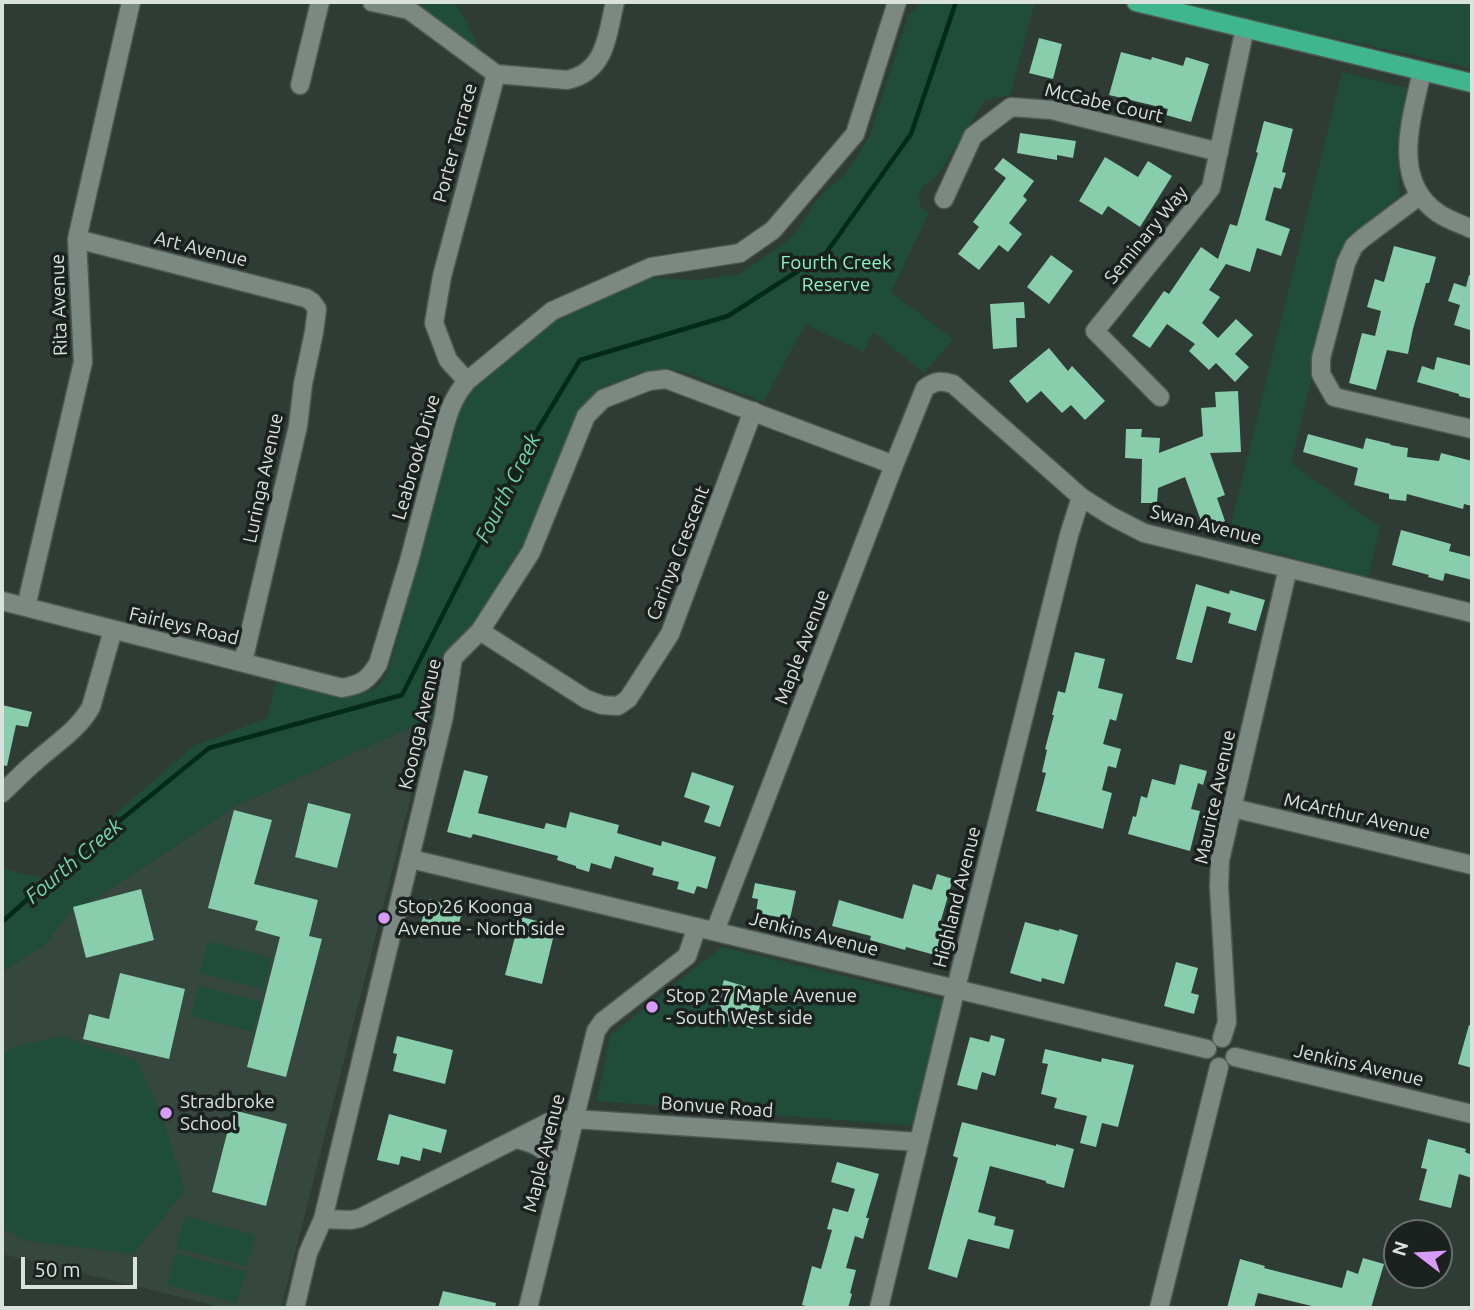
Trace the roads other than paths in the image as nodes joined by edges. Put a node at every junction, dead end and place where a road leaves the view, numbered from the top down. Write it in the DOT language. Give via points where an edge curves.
graph roads {
  1 [pos="131,2"];
  2 [pos="320,2"];
  3 [pos="372,2"];
  4 [pos="615,2"];
  5 [pos="897,2"];
  6 [pos="1136,2"];
  7 [pos="1245,28"];
  8 [pos="1422,71"];
  9 [pos="496,74"];
  10 [pos="1472,83"];
  11 [pos="300,86"];
  12 [pos="1219,152"];
  13 [pos="1419,196"];
  14 [pos="944,199"];
  15 [pos="1472,229"];
  16 [pos="78,239"];
  17 [pos="312,302"];
  18 [pos="467,381"];
  19 [pos="934,382"];
  20 [pos="1160,397"];
  21 [pos="753,411"];
  22 [pos="1472,429"];
  23 [pos="894,464"];
  24 [pos="1081,497"];
  25 [pos="1288,568"];
  26 [pos="2,601"];
  27 [pos="26,607"];
  28 [pos="1472,613"];
  29 [pos="113,630"];
  30 [pos="480,631"];
  31 [pos="243,662"];
  32 [pos="356,685"];
  33 [pos="2,793"];
  34 [pos="1233,808"];
  35 [pos="411,859"];
  36 [pos="1472,865"];
  37 [pos="706,929"];
  38 [pos="956,990"];
  39 [pos="1223,1038"];
  40 [pos="1208,1049"];
  41 [pos="1235,1057"];
  42 [pos="1219,1067"];
  43 [pos="1472,1114"];
  44 [pos="574,1119"];
  45 [pos="516,1139"];
  46 [pos="919,1142"];
  47 [pos="561,1174"];
  48 [pos="323,1219"];
  49 [pos="295,1308"];
  50 [pos="528,1308"];
  51 [pos="879,1308"];
  52 [pos="1159,1308"];
  1 -- 16 [label="street, Rita Avenue"];
  2 -- 11 [label="street"];
  3 -- 9 [label="street" via="409,10"];
  4 -- 9 [label="street, Porter Terrace" via="604,47 589,71 567,80"];
  5 -- 18 [label="street, Leabrook Drive" via="855,134 774,230 740,253 651,267 552,311"];
  6 -- 7 [label="main road"];
  7 -- 8 [label="main road"];
  7 -- 12 [label="street, Seminary Way"];
  8 -- 10 [label="main road"];
  8 -- 13 [label="street" via="1408,160"];
  9 -- 18 [label="street, Porter Terrace" via="442,276 434,323 448,360"];
  12 -- 14 [label="street, McCabe Court" via="1052,110 1011,107 974,136"];
  12 -- 20 [label="street, Seminary Way" via="1211,187 1095,331"];
  13 -- 15 [label="street" via="1437,212"];
  13 -- 22 [label="street" via="1354,246 1321,358 1321,374 1334,397"];
  16 -- 17 [label="street, Art Avenue"];
  16 -- 27 [label="street, Rita Avenue" via="83,362"];
  17 -- 31 [label="street, Luringa Avenue" via="317,309 298,426"];
  18 -- 32 [label="street, Leabrook Drive" via="450,406 378,664 368,679"];
  19 -- 23 [label="street, Maple Avenue" via="925,388"];
  19 -- 24 [label="street, Swan Avenue" via="953,384"];
  21 -- 23 [label="street, Koonga Avenue"];
  21 -- 30 [label="street, Koonga Avenue" via="666,379 603,399 586,416 531,552"];
  21 -- 30 [label="street, Carinya Crescent" via="670,634 628,699 618,706 586,699"];
  23 -- 37 [label="street, Maple Avenue"];
  24 -- 25 [label="street, Swan Avenue" via="1143,533"];
  24 -- 38 [label="street, Highland Avenue"];
  25 -- 28 [label="street, Swan Avenue"];
  25 -- 34 [label="street, Maurice Avenue"];
  26 -- 27 [label="street, Fairleys Road"];
  27 -- 29 [label="street, Fairleys Road"];
  29 -- 31 [label="street, Fairleys Road"];
  29 -- 33 [label="street" via="86,716"];
  30 -- 35 [label="street, Koonga Avenue" via="453,659"];
  31 -- 32 [label="street, Fairleys Road" via="342,688"];
  34 -- 36 [label="street, McArthur Avenue"];
  34 -- 39 [label="street, Maurice Avenue" via="1220,860 1227,1022"];
  35 -- 37 [label="street, Jenkins Avenue"];
  35 -- 48 [label="street, Koonga Avenue"];
  37 -- 38 [label="street, Jenkins Avenue"];
  37 -- 44 [label="street, Maple Avenue" via="687,956 596,1031"];
  38 -- 40 [label="street, Jenkins Avenue"];
  38 -- 46 [label="street, Highland Avenue"];
  39 -- 40 [label="street"];
  39 -- 41 [label="street" via="1234,1047"];
  40 -- 42 [label="street" via="1212,1064"];
  41 -- 42 [label="street"];
  41 -- 43 [label="street, Jenkins Avenue"];
  42 -- 52 [label="street"];
  44 -- 45 [label="street, Bonvue Road" via="549,1122"];
  44 -- 46 [label="street, Bonvue Road"];
  44 -- 47 [label="street, Maple Avenue"];
  45 -- 47 [label="street" via="550,1155"];
  45 -- 48 [label="street, Bonvue Road" via="360,1218"];
  46 -- 51 [label="street, Highland Avenue"];
  47 -- 50 [label="street, Maple Avenue"];
  48 -- 49 [label="street, Koonga Avenue" via="308,1253"];
}
